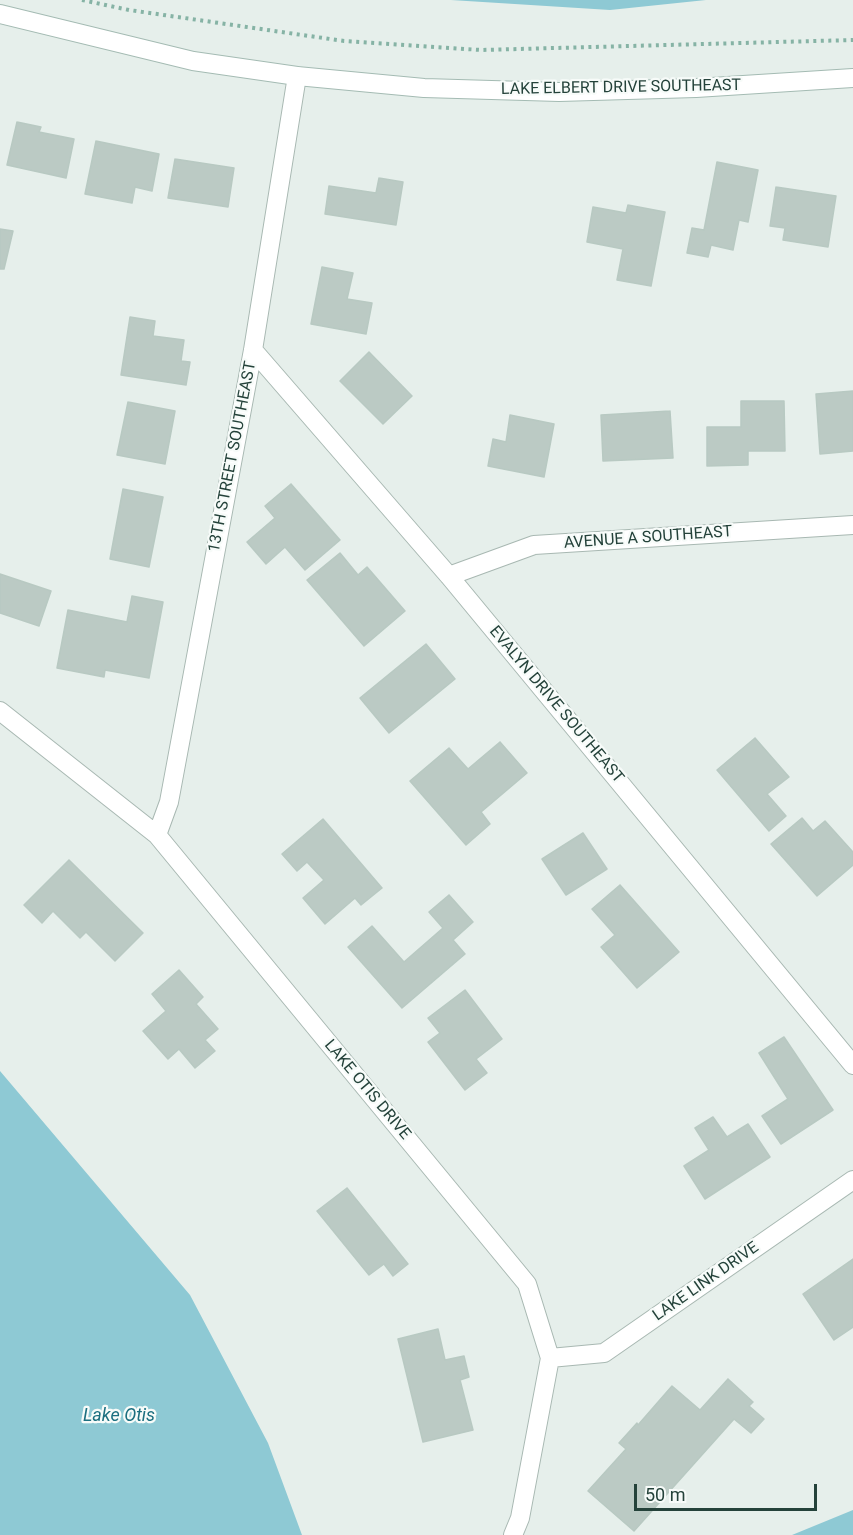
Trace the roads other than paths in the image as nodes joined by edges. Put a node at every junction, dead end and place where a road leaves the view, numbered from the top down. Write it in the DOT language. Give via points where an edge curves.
graph roads {
  1 [pos="0,14"];
  2 [pos="297,76"];
  3 [pos="853,78"];
  4 [pos="253,350"];
  5 [pos="853,525"];
  6 [pos="449,576"];
  7 [pos="0,711"];
  8 [pos="157,836"];
  9 [pos="853,1065"];
  10 [pos="853,1180"];
  11 [pos="550,1358"];
  12 [pos="513,1535"];
  1 -- 2 [label="street, LAKE ELBERT DRIVE SOUTHEAST" via="194,61"];
  2 -- 3 [label="street, LAKE ELBERT DRIVE SOUTHEAST" via="424,88 559,92"];
  2 -- 4 [label="street, 13TH STREET SOUTHEAST"];
  4 -- 6 [label="street, EVALYN DRIVE SOUTHEAST"];
  4 -- 8 [label="street, 13TH STREET SOUTHEAST" via="169,802"];
  5 -- 6 [label="street, AVENUE A SOUTHEAST" via="534,546"];
  6 -- 9 [label="street, EVALYN DRIVE SOUTHEAST"];
  7 -- 8 [label="street, LAKE OTIS DRIVE"];
  8 -- 11 [label="street, LAKE OTIS DRIVE" via="527,1284"];
  10 -- 11 [label="street, LAKE LINK DRIVE" via="603,1353"];
  11 -- 12 [label="street" via="520,1518"];
}
